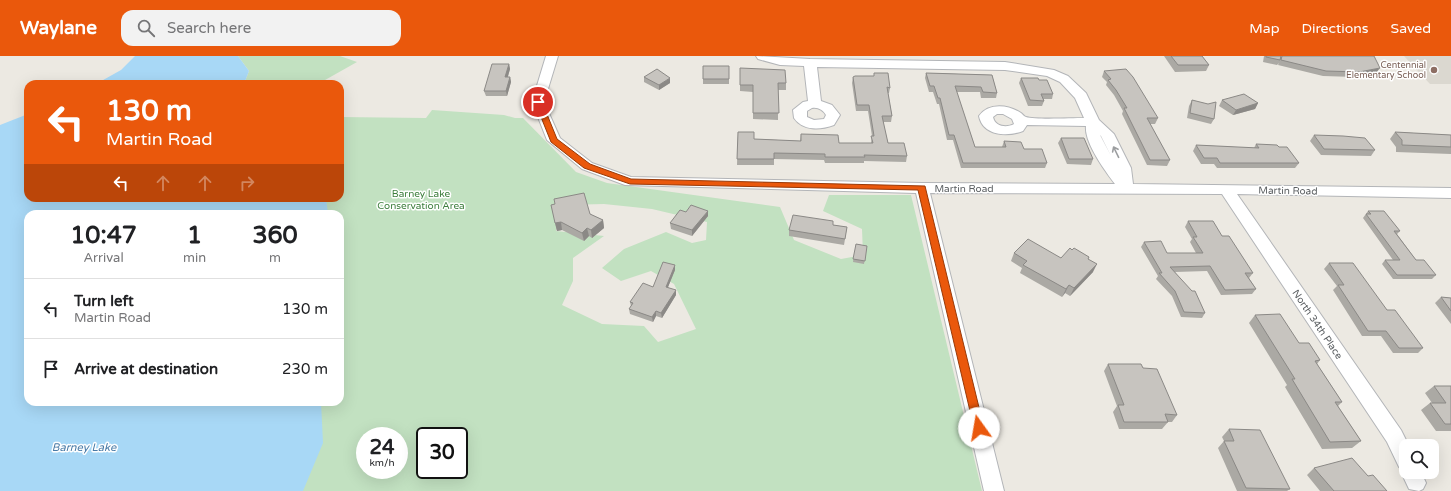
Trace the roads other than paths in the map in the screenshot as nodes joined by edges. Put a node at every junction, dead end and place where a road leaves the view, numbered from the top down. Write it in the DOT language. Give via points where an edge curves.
graph roads {
  1 [pos="552,56"];
  2 [pos="762,56"];
  3 [pos="810,62"];
  4 [pos="815,104"];
  5 [pos="1020,121"];
  6 [pos="1093,122"];
  7 [pos="922,188"];
  8 [pos="1127,188"];
  9 [pos="1226,189"];
  10 [pos="1451,193"];
  11 [pos="1399,446"];
  12 [pos="994,491"];
  1 -- 7 [label="street, Martin Road" via="538,102 554,140 587,166 630,182"];
  2 -- 3 [label="street" via="780,61"];
  3 -- 4 [label="street"];
  3 -- 6 [label="street" via="1006,66 1050,73 1064,79 1082,96"];
  5 -- 6 [label="street"];
  6 -- 8 [label="street" via="1092,133 1111,170"];
  7 -- 8 [label="street, Martin Road"];
  7 -- 12 [label="street"];
  8 -- 9 [label="street, Martin Road"];
  9 -- 10 [label="street, Martin Road"];
  9 -- 11 [label="street, North 34th Place"];
}
